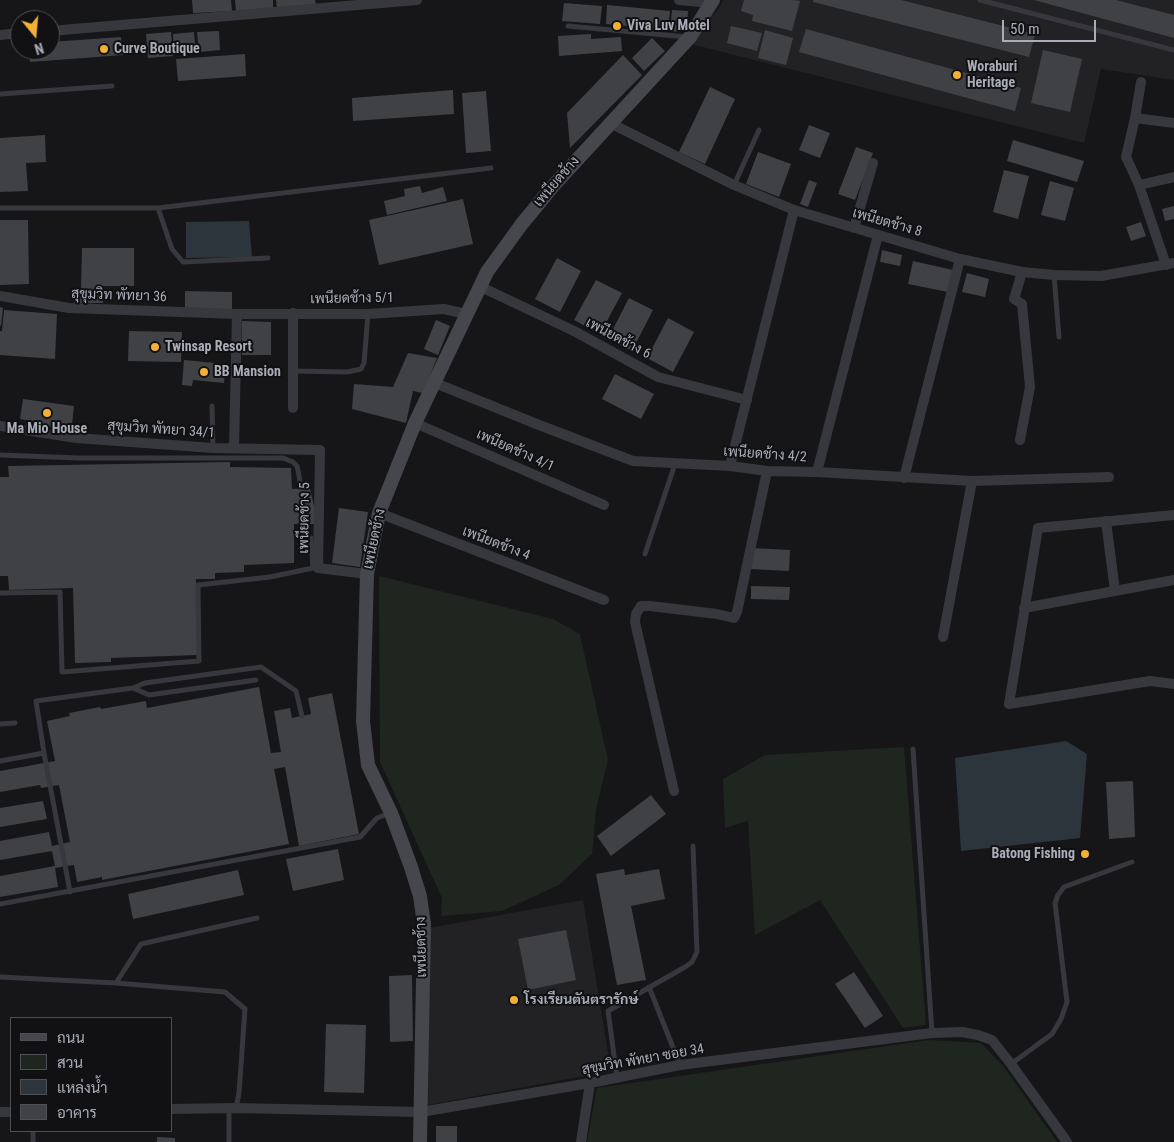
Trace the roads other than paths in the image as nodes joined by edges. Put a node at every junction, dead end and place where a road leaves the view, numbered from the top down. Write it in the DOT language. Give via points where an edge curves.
graph roads {
  1 [pos="417,0"];
  2 [pos="679,0"];
  3 [pos="980,0"];
  4 [pos="713,1"];
  5 [pos="568,26"];
  6 [pos="60,30"];
  7 [pos="690,37"];
  8 [pos="1174,50"];
  9 [pos="1141,82"];
  10 [pos="112,86"];
  11 [pos="0,94"];
  12 [pos="1135,118"];
  13 [pos="610,123"];
  14 [pos="1174,123"];
  15 [pos="759,130"];
  16 [pos="873,163"];
  17 [pos="491,168"];
  18 [pos="1174,177"];
  19 [pos="734,185"];
  20 [pos="1139,185"];
  21 [pos="0,208"];
  22 [pos="158,208"];
  23 [pos="794,210"];
  24 [pos="854,228"];
  25 [pos="878,235"];
  26 [pos="268,258"];
  27 [pos="960,258"];
  28 [pos="1170,264"];
  29 [pos="1022,272"];
  30 [pos="1054,275"];
  31 [pos="481,287"];
  32 [pos="0,296"];
  33 [pos="293,313"];
  34 [pos="237,314"];
  35 [pos="368,314"];
  36 [pos="466,314"];
  37 [pos="1059,337"];
  38 [pos="293,371"];
  39 [pos="435,383"];
  40 [pos="747,400"];
  41 [pos="212,406"];
  42 [pos="292,408"];
  43 [pos="415,422"];
  44 [pos="0,426"];
  45 [pos="1020,440"];
  46 [pos="213,448"];
  47 [pos="234,448"];
  48 [pos="320,450"];
  49 [pos="0,455"];
  50 [pos="675,464"];
  51 [pos="730,466"];
  52 [pos="767,471"];
  53 [pos="817,472"];
  54 [pos="1109,477"];
  55 [pos="904,478"];
  56 [pos="300,481"];
  57 [pos="972,481"];
  58 [pos="604,505"];
  59 [pos="378,513"];
  60 [pos="1174,515"];
  61 [pos="1106,521"];
  62 [pos="311,538"];
  63 [pos="645,554"];
  64 [pos="367,574"];
  65 [pos="1174,580"];
  66 [pos="1115,591"];
  67 [pos="0,594"];
  68 [pos="604,600"];
  69 [pos="1024,608"];
  70 [pos="943,637"];
  71 [pos="256,680"];
  72 [pos="1174,684"];
  73 [pos="133,688"];
  74 [pos="302,716"];
  75 [pos="15,723"];
  76 [pos="0,724"];
  77 [pos="914,749"];
  78 [pos="44,753"];
  79 [pos="0,761"];
  80 [pos="674,791"];
  81 [pos="391,813"];
  82 [pos="693,846"];
  83 [pos="1132,862"];
  84 [pos="70,892"];
  85 [pos="0,904"];
  86 [pos="257,918"];
  87 [pos="0,977"];
  88 [pos="116,984"];
  89 [pos="649,987"];
  90 [pos="932,1033"];
  91 [pos="1011,1064"];
  92 [pos="680,1065"];
  93 [pos="617,1078"];
  94 [pos="590,1083"];
  95 [pos="233,1108"];
  96 [pos="172,1109"];
  97 [pos="421,1112"];
  98 [pos="229,1142"];
  99 [pos="420,1142"];
  100 [pos="581,1142"];
  101 [pos="1067,1142"];
  1 -- 6 [label="street"];
  2 -- 4 [label="street"];
  3 -- 8 [label="lane"];
  4 -- 7 [label="street, เพนียดช้าง"];
  5 -- 7 [label="lane"];
  7 -- 13 [label="street, เพนียดช้าง"];
  9 -- 12 [label="street"];
  10 -- 11 [label="lane"];
  12 -- 14 [label="street"];
  12 -- 20 [label="street" via="1126,157"];
  13 -- 19 [label="street, เพนียดช้าง 8"];
  13 -- 31 [label="street, เพนียดช้าง" via="521,225 487,272"];
  15 -- 19 [label="lane"];
  16 -- 24 [label="street"];
  17 -- 22 [label="lane"];
  18 -- 20 [label="street"];
  19 -- 23 [label="street, เพนียดช้าง 8"];
  20 -- 28 [label="street"];
  21 -- 22 [label="lane"];
  22 -- 26 [label="lane" via="172,249 183,262"];
  23 -- 24 [label="street, เพนียดช้าง 8"];
  23 -- 40 [label="street"];
  24 -- 25 [label="street, เพนียดช้าง 8"];
  25 -- 27 [label="street, เพนียดช้าง 8"];
  25 -- 53 [label="street"];
  27 -- 29 [label="street, เพนียดช้าง 8"];
  27 -- 55 [label="street"];
  28 -- 30 [label="street, เพนียดช้าง 8" via="1101,276"];
  29 -- 30 [label="street, เพนียดช้าง 8"];
  29 -- 45 [label="street" via="1014,299 1022,304 1030,386"];
  30 -- 37 [label="lane"];
  31 -- 36 [label="street, เพนียดช้าง"];
  31 -- 40 [label="street, เพนียดช้าง 6" via="574,331 658,377"];
  32 -- 34 [label="street, สุขุมวิท พัทยา 36" via="69,308"];
  33 -- 34 [label="street, เพนียดช้าง 5/1"];
  33 -- 35 [label="street, เพนียดช้าง 5/1"];
  33 -- 38 [label="street"];
  34 -- 47 [label="street"];
  35 -- 36 [label="street, เพนียดช้าง 5/1" via="444,309"];
  35 -- 38 [label="lane" via="361,368 347,372"];
  36 -- 39 [label="street, เพนียดช้าง"];
  38 -- 42 [label="street"];
  39 -- 43 [label="street, เพนียดช้าง"];
  39 -- 50 [label="street, เพนียดช้าง 4/2" via="633,461"];
  40 -- 51 [label="street"];
  41 -- 46 [label="lane"];
  43 -- 58 [label="street, เพนียดช้าง 4/1"];
  43 -- 59 [label="street, เพนียดช้าง"];
  44 -- 46 [label="street, สุขุมวิท พัทยา 34/1" via="76,438"];
  46 -- 47 [label="street, สุขุมวิท พัทยา 34/1"];
  47 -- 48 [label="street, สุขุมวิท พัทยา 34/1"];
  48 -- 64 [label="street, เพนียดช้าง 5" via="318,568"];
  49 -- 56 [label="lane" via="283,458 297,466"];
  50 -- 51 [label="street, เพนียดช้าง 4/2"];
  50 -- 63 [label="lane"];
  51 -- 52 [label="street, เพนียดช้าง 4/2"];
  52 -- 53 [label="street, เพนียดช้าง 4/2"];
  52 -- 80 [label="street" via="738,612 734,618 650,606 641,606 636,614 635,622"];
  53 -- 55 [label="street, เพนียดช้าง 4/2"];
  54 -- 57 [label="street, เพนียดช้าง 4/2"];
  55 -- 57 [label="street, เพนียดช้าง 4/2"];
  57 -- 70 [label="street"];
  59 -- 64 [label="street, เพนียดช้าง"];
  59 -- 68 [label="street, เพนียดช้าง 4"];
  60 -- 61 [label="street"];
  61 -- 66 [label="street"];
  61 -- 69 [label="street" via="1038,528"];
  62 -- 67 [label="lane" via="313,568 198,586 199,661 62,672 60,592"];
  64 -- 81 [label="street, เพนียดช้าง" via="363,721 368,765"];
  65 -- 66 [label="street"];
  66 -- 69 [label="street"];
  69 -- 72 [label="street" via="1009,704 1150,681"];
  71 -- 73 [label="lane" via="149,695"];
  73 -- 74 [label="lane" via="145,683 261,667 296,691"];
  73 -- 78 [label="lane" via="36,701"];
  75 -- 76 [label="lane"];
  77 -- 90 [label="lane"];
  78 -- 79 [label="lane"];
  78 -- 84 [label="lane"];
  81 -- 84 [label="lane" via="377,818 360,837"];
  81 -- 97 [label="street, เพนียดช้าง" via="420,896 424,924"];
  82 -- 89 [label="lane" via="697,952 692,962"];
  83 -- 91 [label="lane" via="1064,887 1058,895 1055,904 1067,1002 1052,1034"];
  84 -- 85 [label="lane"];
  86 -- 88 [label="lane" via="141,944"];
  87 -- 88 [label="lane"];
  88 -- 95 [label="lane" via="225,992 245,1009 239,1093"];
  89 -- 92 [label="lane"];
  89 -- 93 [label="lane" via="608,1011"];
  90 -- 91 [label="street, สุขุมวิท พัทยา ซอย 34" via="962,1032 992,1040"];
  90 -- 92 [label="street, สุขุมวิท พัทยา ซอย 34"];
  91 -- 101 [label="street, สุขุมวิท พัทยา ซอย 34"];
  92 -- 93 [label="street, สุขุมวิท พัทยา ซอย 34"];
  93 -- 94 [label="street, สุขุมวิท พัทยา ซอย 34"];
  94 -- 97 [label="street, สุขุมวิท พัทยา ซอย 34"];
  94 -- 100 [label="street"];
  95 -- 96 [label="street, สุขุมวิท พัทยา ซอย 34"];
  95 -- 97 [label="street, สุขุมวิท พัทยา ซอย 34"];
  95 -- 98 [label="lane"];
  97 -- 99 [label="street, เพนียดช้าง"];
}
